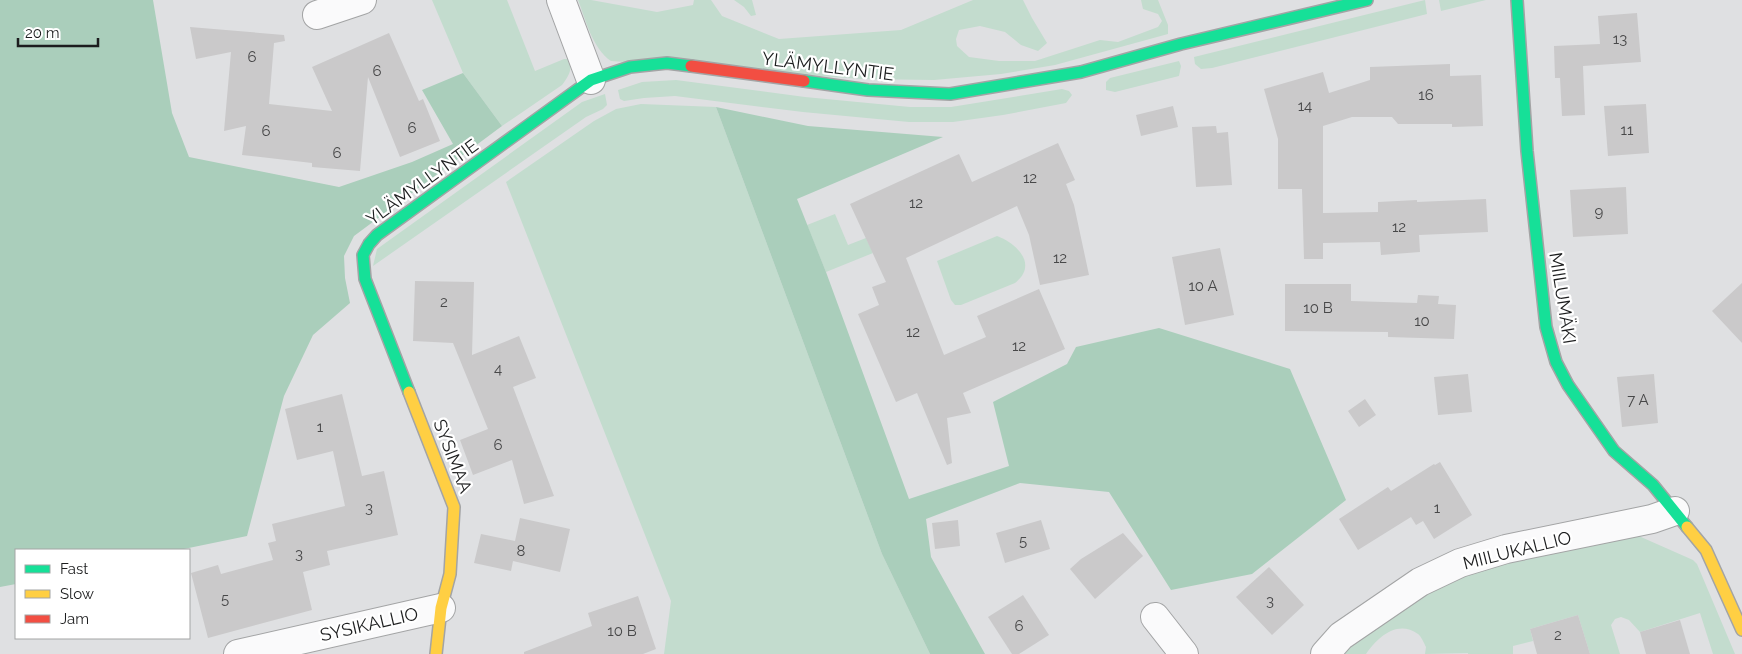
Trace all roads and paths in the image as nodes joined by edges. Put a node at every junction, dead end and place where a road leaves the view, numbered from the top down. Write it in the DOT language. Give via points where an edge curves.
graph roads {
  1 [pos="362,0"];
  2 [pos="561,0"];
  3 [pos="1367,0"];
  4 [pos="1517,0"];
  5 [pos="317,15"];
  6 [pos="591,80"];
  7 [pos="365,279"];
  8 [pos="1675,511"];
  9 [pos="441,608"];
  10 [pos="1156,616"];
  11 [pos="1742,630"];
  12 [pos="238,654"];
  13 [pos="436,654"];
  14 [pos="1184,654"];
  15 [pos="1325,654"];
  1 -- 5 [label="street"];
  2 -- 6 [label="street"];
  3 -- 6 [label="street, YLÄMYLLYNTIE" via="1181,44 1081,72 950,94 868,90 667,63 630,67"];
  4 -- 8 [label="street, MIILUMÄKI" via="1527,151 1546,327 1556,362 1568,385 1614,451 1653,485"];
  6 -- 7 [label="street, YLÄMYLLYNTIE" via="377,236 368,244 364,255"];
  7 -- 9 [label="street, SYSIMAA" via="454,507 450,574"];
  8 -- 11 [label="street, MIILUMÄKI" via="1706,550"];
  8 -- 15 [label="street, MIILUKALLIO" via="1652,519 1506,549 1460,563 1420,582 1341,636"];
  9 -- 12 [label="street, SYSIKALLIO"];
  9 -- 13 [label="street, SYSIMAA"];
  10 -- 14 [label="street"];
}
